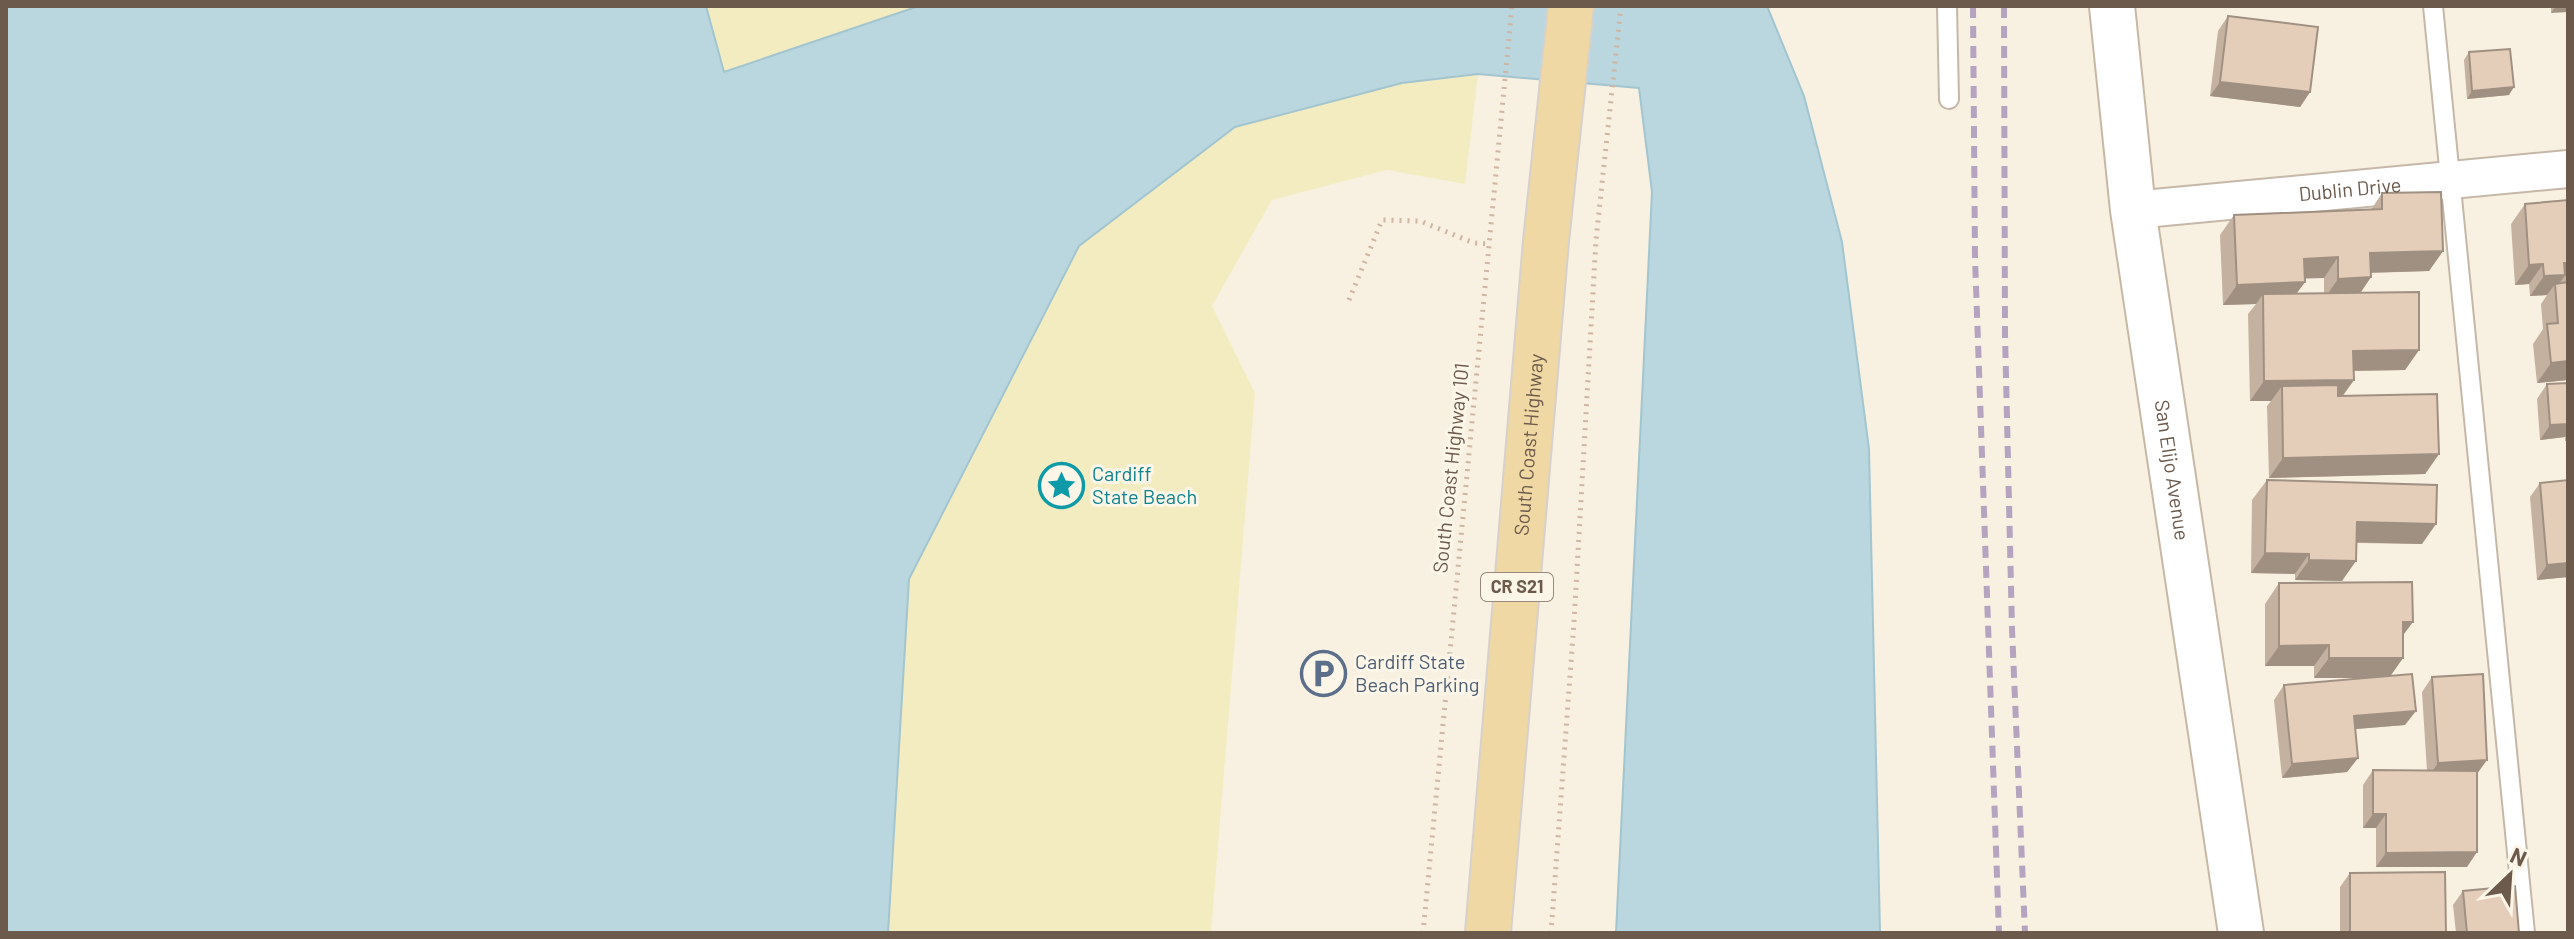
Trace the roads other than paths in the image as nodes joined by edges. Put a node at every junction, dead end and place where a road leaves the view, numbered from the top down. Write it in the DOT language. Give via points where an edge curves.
graph roads {
  1 [pos="1571,6"];
  2 [pos="1947,6"];
  3 [pos="2112,6"];
  4 [pos="2433,6"];
  5 [pos="1949,99"];
  6 [pos="2568,169"];
  7 [pos="2449,180"];
  8 [pos="2133,210"];
  9 [pos="1488,933"];
  10 [pos="2241,933"];
  11 [pos="2525,933"];
  1 -- 9 [label="main road, South Coast Highway / CR S21"];
  2 -- 5 [label="lane"];
  3 -- 8 [label="main road, San Elijo Avenue"];
  4 -- 7 [label="lane"];
  6 -- 7 [label="street, Dublin Drive"];
  7 -- 8 [label="street, Dublin Drive"];
  7 -- 11 [label="lane"];
  8 -- 10 [label="main road, San Elijo Avenue"];
}
